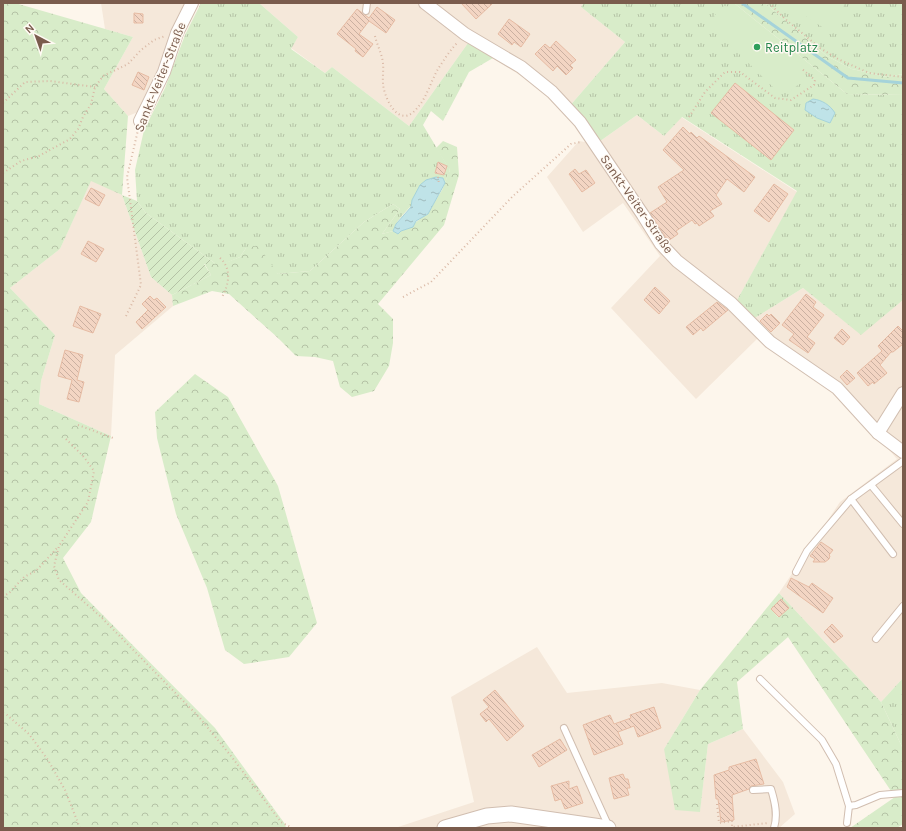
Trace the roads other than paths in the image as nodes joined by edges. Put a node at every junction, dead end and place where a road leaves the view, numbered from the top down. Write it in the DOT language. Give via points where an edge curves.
graph roads {
  1 [pos="192,3"];
  2 [pos="367,3"];
  3 [pos="425,3"];
  4 [pos="366,11"];
  5 [pos="140,121"];
  6 [pos="903,393"];
  7 [pos="878,433"];
  8 [pos="903,452"];
  9 [pos="903,461"];
  10 [pos="871,485"];
  11 [pos="851,499"];
  12 [pos="903,524"];
  13 [pos="893,554"];
  14 [pos="796,572"];
  15 [pos="903,606"];
  16 [pos="876,639"];
  17 [pos="760,679"];
  18 [pos="564,728"];
  19 [pos="753,790"];
  20 [pos="903,793"];
  21 [pos="849,806"];
  22 [pos="847,823"];
  23 [pos="775,825"];
  24 [pos="445,828"];
  25 [pos="609,828"];
  1 -- 5 [label="street, Sankt-Veiter-Straße" via="176,36 164,72"];
  2 -- 4 [label="lane"];
  3 -- 7 [label="street, Sankt-Veiter-Straße" via="465,34 521,67 552,92 580,122 661,244 677,261 731,303 770,342 838,388"];
  6 -- 7 [label="street"];
  7 -- 8 [label="street, Sankt-Veiter-Straße"];
  9 -- 10 [label="lane"];
  10 -- 11 [label="lane"];
  10 -- 12 [label="lane"];
  11 -- 13 [label="lane"];
  11 -- 14 [label="lane" via="807,551"];
  15 -- 16 [label="lane"];
  17 -- 21 [label="lane" via="822,740 836,764"];
  18 -- 25 [label="lane"];
  19 -- 23 [label="lane" via="770,789 775,803"];
  20 -- 21 [label="lane" via="880,795"];
  21 -- 22 [label="lane"];
  24 -- 25 [label="street" via="481,818 511,814"];
}
